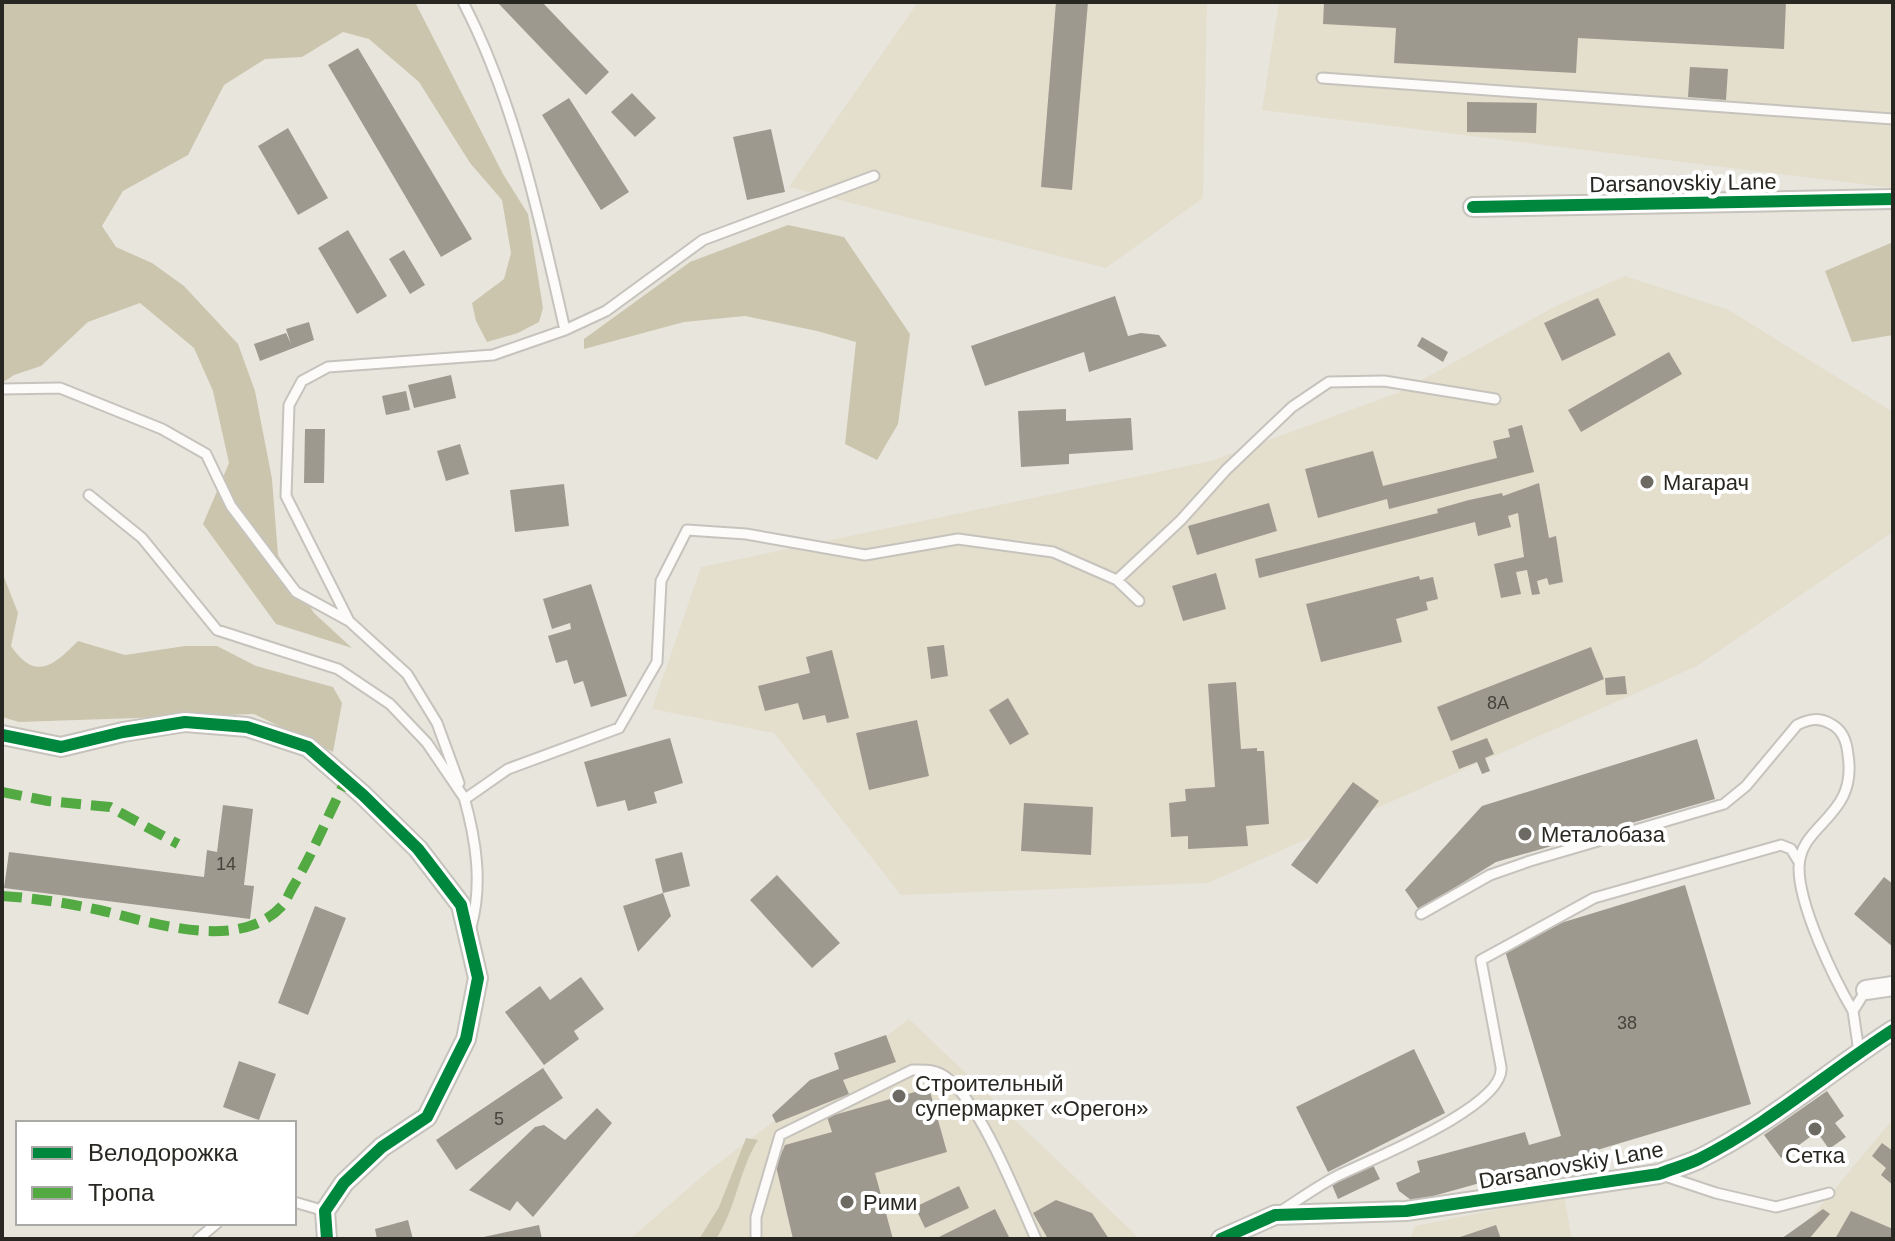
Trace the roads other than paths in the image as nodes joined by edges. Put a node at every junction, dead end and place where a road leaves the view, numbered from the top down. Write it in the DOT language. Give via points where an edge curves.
graph roads {
  1 [pos="463,2"];
  2 [pos="1322,78"];
  3 [pos="1893,119"];
  4 [pos="874,176"];
  5 [pos="1893,199"];
  6 [pos="1473,207"];
  7 [pos="565,330"];
  8 [pos="2,389"];
  9 [pos="1495,399"];
  10 [pos="89,495"];
  11 [pos="1117,580"];
  12 [pos="1139,601"];
  13 [pos="349,621"];
  14 [pos="2,735"];
  15 [pos="465,799"];
  16 [pos="1799,862"];
  17 [pos="1421,914"];
  18 [pos="468,936"];
  19 [pos="1893,986"];
  20 [pos="1866,990"];
  21 [pos="1853,1011"];
  22 [pos="1893,1030"];
  23 [pos="1859,1052"];
  24 [pos="1659,1174"];
  25 [pos="1829,1193"];
  26 [pos="296,1203"];
  27 [pos="325,1211"];
  28 [pos="1275,1215"];
  29 [pos="215,1225"];
  30 [pos="198,1239"];
  31 [pos="327,1239"];
  32 [pos="756,1239"];
  33 [pos="1036,1239"];
  34 [pos="1221,1239"];
  1 -- 7 [label="lane" via="486,48 522,160"];
  2 -- 3 [label="lane"];
  4 -- 7 [label="lane" via="703,240 606,311"];
  5 -- 6 [label="street, Darsanovskiy Lane"];
  7 -- 13 [label="lane" via="493,355 328,367 302,381 289,405 286,496"];
  8 -- 13 [label="lane" via="60,388 162,429 206,454 231,506 296,592"];
  9 -- 11 [label="lane" via="1384,381 1329,382 1281,417"];
  10 -- 15 [label="lane" via="142,538 217,630 338,669 390,704 427,743"];
  11 -- 12 [label="lane"];
  11 -- 15 [label="lane" via="1053,552 958,539 865,555 746,534 687,530 661,581 657,662 619,728 508,769"];
  13 -- 15 [label="lane" via="407,674 437,723"];
  14 -- 18 [label="street" via="61,747 185,722 247,727 308,747 418,849 461,905"];
  15 -- 18 [label="lane" via="476,851 478,901"];
  16 -- 17 [label="lane" via="1805,843 1841,805 1848,783 1850,764 1842,733 1820,719 1797,725 1724,804 1490,875"];
  16 -- 21 [label="lane" via="1809,913"];
  16 -- 28 [label="lane" via="1781,845 1594,898 1481,960 1501,1067 1498,1085 1458,1116"];
  18 -- 27 [label="street" via="478,978 466,1039 442,1091 427,1117 382,1147 344,1183"];
  19 -- 20 [label="street"];
  20 -- 21 [label="lane"];
  21 -- 23 [label="lane"];
  22 -- 23 [label="street, Darsanovskiy Lane"];
  23 -- 24 [label="street, Darsanovskiy Lane" via="1776,1114 1698,1160"];
  24 -- 25 [label="lane" via="1776,1207"];
  24 -- 28 [label="street, Darsanovskiy Lane" via="1406,1211"];
  26 -- 27 [label="lane"];
  27 -- 31 [label="street"];
  28 -- 34 [label="street, Darsanovskiy Lane"];
  29 -- 30 [label="lane"];
  32 -- 33 [label="lane" via="756,1217 780,1135 912,1070 932,1070 947,1078 969,1103"];
}
